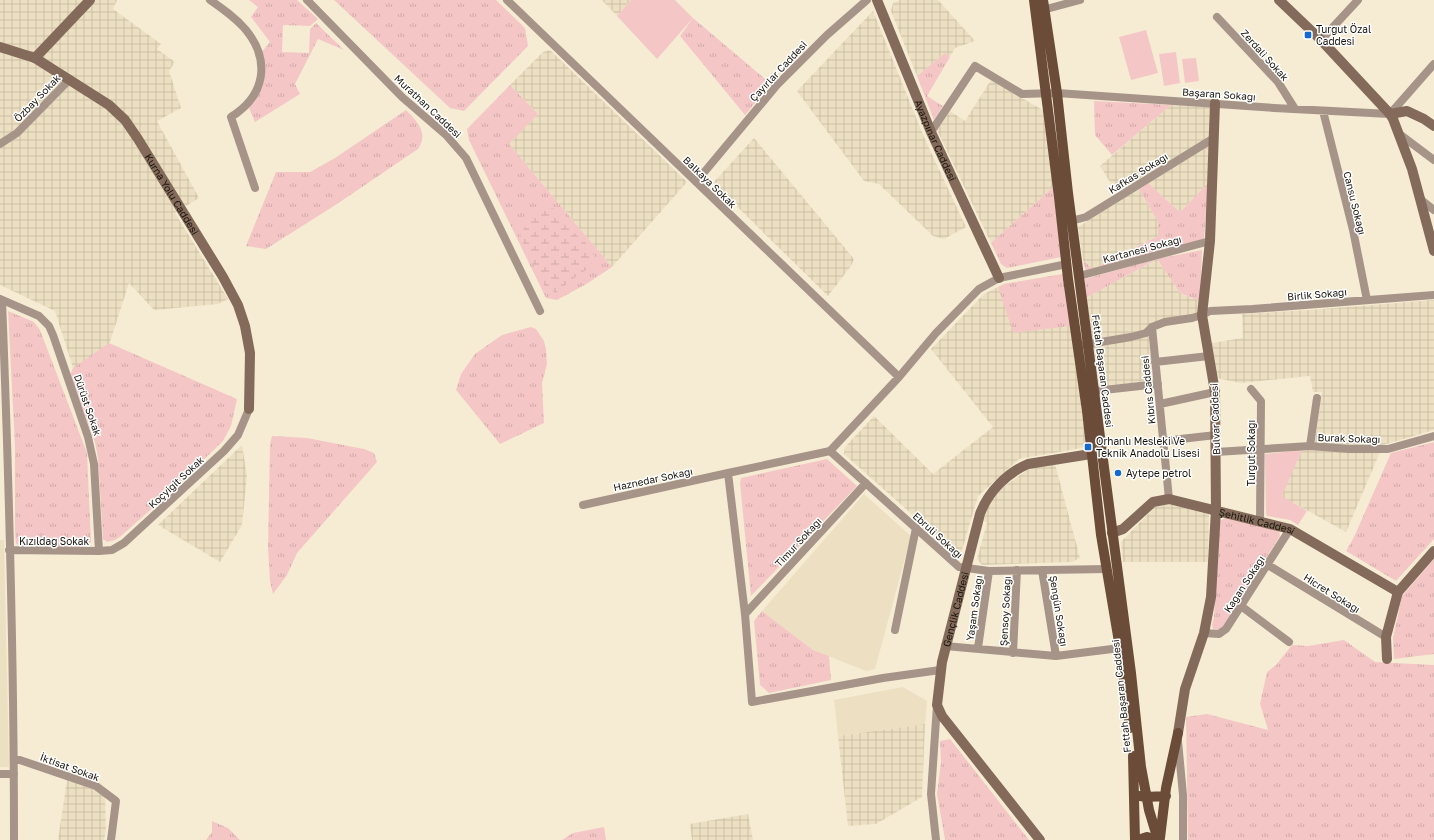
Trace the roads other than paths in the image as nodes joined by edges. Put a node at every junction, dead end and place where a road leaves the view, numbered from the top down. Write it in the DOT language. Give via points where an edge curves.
graph roads {
  1 [pos="90,0"];
  2 [pos="210,0"];
  3 [pos="307,0"];
  4 [pos="507,0"];
  5 [pos="867,0"];
  6 [pos="878,0"];
  7 [pos="1034,0"];
  8 [pos="1080,0"];
  9 [pos="1280,0"];
  10 [pos="1358,0"];
  11 [pos="1041,7"];
  12 [pos="1217,17"];
  13 [pos="1321,40"];
  14 [pos="0,47"];
  15 [pos="35,58"];
  16 [pos="1434,64"];
  17 [pos="70,79"];
  18 [pos="1046,93"];
  19 [pos="1057,93"];
  20 [pos="1215,103"];
  21 [pos="1295,109"];
  22 [pos="1323,111"];
  23 [pos="1390,114"];
  24 [pos="1434,126"];
  25 [pos="931,132"];
  26 [pos="1398,133"];
  27 [pos="1214,138"];
  28 [pos="0,144"];
  29 [pos="1434,160"];
  30 [pos="696,182"];
  31 [pos="255,188"];
  32 [pos="1420,199"];
  33 [pos="1434,210"];
  34 [pos="1071,221"];
  35 [pos="1210,241"];
  36 [pos="1434,251"];
  37 [pos="1067,264"];
  38 [pos="1079,276"];
  39 [pos="999,278"];
  40 [pos="1434,295"];
  41 [pos="1,299"];
  42 [pos="1367,300"];
  43 [pos="540,311"];
  44 [pos="1202,315"];
  45 [pos="1152,327"];
  46 [pos="1083,345"];
  47 [pos="1209,356"];
  48 [pos="1155,362"];
  49 [pos="899,377"];
  50 [pos="1158,384"];
  51 [pos="1251,388"];
  52 [pos="1095,391"];
  53 [pos="1215,392"];
  54 [pos="1317,398"];
  55 [pos="1160,404"];
  56 [pos="248,409"];
  57 [pos="3,413"];
  58 [pos="1216,435"];
  59 [pos="1434,436"];
  60 [pos="1163,441"];
  61 [pos="1310,446"];
  62 [pos="1261,449"];
  63 [pos="830,451"];
  64 [pos="1216,452"];
  65 [pos="1091,454"];
  66 [pos="728,473"];
  67 [pos="866,483"];
  68 [pos="1169,499"];
  69 [pos="583,505"];
  70 [pos="1216,510"];
  71 [pos="1260,521"];
  72 [pos="916,528"];
  73 [pos="1290,529"];
  74 [pos="1112,533"];
  75 [pos="9,550"];
  76 [pos="99,551"];
  77 [pos="1434,551"];
  78 [pos="1268,565"];
  79 [pos="965,569"];
  80 [pos="1107,569"];
  81 [pos="1017,570"];
  82 [pos="1042,570"];
  83 [pos="989,571"];
  84 [pos="1398,592"];
  85 [pos="1241,606"];
  86 [pos="745,614"];
  87 [pos="895,630"];
  88 [pos="1204,633"];
  89 [pos="1386,637"];
  90 [pos="1289,642"];
  91 [pos="946,646"];
  92 [pos="978,648"];
  93 [pos="1120,648"];
  94 [pos="1013,653"];
  95 [pos="1056,656"];
  96 [pos="1387,659"];
  97 [pos="940,670"];
  98 [pos="937,705"];
  99 [pos="1178,732"];
  100 [pos="14,758"];
  101 [pos="0,774"];
  102 [pos="14,774"];
  103 [pos="1134,795"];
  104 [pos="1166,796"];
  105 [pos="1146,797"];
  106 [pos="14,840"];
  107 [pos="111,840"];
  108 [pos="936,840"];
  109 [pos="1040,840"];
  110 [pos="1135,840"];
  111 [pos="1138,840"];
  112 [pos="1155,840"];
  113 [pos="1159,840"];
  114 [pos="1183,840"];
  1 -- 15 [label="street"];
  2 -- 31 [label="street" via="246,30 254,41 262,63 257,89 242,110 231,117"];
  3 -- 43 [label="street, Murathan Caddesi" via="402,97 446,135 466,158"];
  4 -- 30 [label="street, Balkaya Sokak"];
  5 -- 30 [label="street, Çayırlar Caddesi" via="827,35 777,85"];
  6 -- 25 [label="street, Ayazpınar Caddesi"];
  7 -- 11 [label="main road, Fettah Başaran Caddesi"];
  8 -- 11 [label="street"];
  9 -- 13 [label="street"];
  10 -- 13 [label="street"];
  11 -- 18 [label="main road, Fettah Başaran Caddesi"];
  11 -- 19 [label="main road, Fettah Başaran Caddesi"];
  12 -- 21 [label="street, Zerdali Sokak" via="1278,82"];
  13 -- 23 [label="street"];
  14 -- 15 [label="street, Kurna Yolu Caddesi"];
  15 -- 17 [label="street, Kurna Yolu Caddesi"];
  16 -- 23 [label="street"];
  17 -- 28 [label="street, Özbay Sokak" via="17,133"];
  17 -- 56 [label="street, Kurna Yolu Caddesi" via="109,105 125,120 231,291 242,316 250,353"];
  18 -- 19 [label="street, Başaran Sokağı"];
  18 -- 25 [label="street, Başaran Sokağı" via="1022,94 975,66"];
  18 -- 37 [label="main road, Fettah Başaran Caddesi"];
  19 -- 20 [label="street, Başaran Sokağı"];
  19 -- 34 [label="main road, Fettah Başaran Caddesi"];
  20 -- 21 [label="street, Başaran Sokağı"];
  20 -- 27 [label="street, Bulvar Caddesi"];
  21 -- 22 [label="street, Başaran Sokağı"];
  22 -- 23 [label="street, Başaran Sokağı"];
  22 -- 42 [label="street, Cansu Sokağı" via="1353,230"];
  23 -- 24 [label="street" via="1407,111"];
  23 -- 26 [label="street"];
  25 -- 39 [label="street, Ayazpınar Caddesi"];
  26 -- 29 [label="street"];
  26 -- 32 [label="street"];
  27 -- 34 [label="street, Kafkas Sokağı" via="1086,217"];
  27 -- 35 [label="street, Bulvar Caddesi"];
  30 -- 49 [label="street, Balkaya Sokak"];
  32 -- 33 [label="street"];
  32 -- 36 [label="street"];
  34 -- 38 [label="main road, Fettah Başaran Caddesi"];
  35 -- 38 [label="street, Kartanesi Sokağı"];
  35 -- 44 [label="street, Bulvar Caddesi"];
  37 -- 39 [label="street"];
  37 -- 46 [label="main road, Fettah Başaran Caddesi"];
  38 -- 46 [label="main road, Fettah Başaran Caddesi"];
  39 -- 49 [label="street" via="979,289 936,333"];
  40 -- 42 [label="street, Birlik Sokağı"];
  41 -- 57 [label="street"];
  41 -- 76 [label="street, Dürüst Sokak" via="39,316 49,326 53,335 92,452"];
  42 -- 44 [label="street, Birlik Sokağı" via="1210,311"];
  44 -- 45 [label="street, Birlik Sokağı"];
  44 -- 47 [label="street, Bulvar Caddesi"];
  45 -- 46 [label="street, Birlik Sokağı" via="1146,333 1131,337"];
  45 -- 48 [label="street, Kıbrıs Caddesi"];
  46 -- 52 [label="main road, Fettah Başaran Caddesi"];
  46 -- 65 [label="main road, Fettah Başaran Caddesi"];
  47 -- 48 [label="street"];
  47 -- 53 [label="street, Bulvar Caddesi"];
  48 -- 50 [label="street, Kıbrıs Caddesi"];
  49 -- 63 [label="street"];
  50 -- 52 [label="street"];
  50 -- 55 [label="street, Kıbrıs Caddesi"];
  51 -- 62 [label="street, Turgut Sokağı" via="1261,402"];
  52 -- 74 [label="main road, Fettah Başaran Caddesi"];
  53 -- 55 [label="street"];
  53 -- 58 [label="street, Bulvar Caddesi"];
  54 -- 61 [label="street"];
  55 -- 60 [label="street, Kıbrıs Caddesi"];
  56 -- 76 [label="street, Koçyiğit Sokak" via="238,435 224,451 124,543 112,550"];
  57 -- 75 [label="street"];
  58 -- 60 [label="street"];
  58 -- 64 [label="street, Bulvar Caddesi"];
  59 -- 61 [label="street, Burak Sokağı" via="1388,449"];
  60 -- 68 [label="street, Kıbrıs Caddesi"];
  61 -- 62 [label="street, Burak Sokağı"];
  62 -- 64 [label="street, Burak Sokağı"];
  62 -- 71 [label="street, Turgut Sokağı"];
  63 -- 66 [label="street, Haznedar Sokağı"];
  63 -- 67 [label="street, Ebruli Sokağı"];
  64 -- 70 [label="street, Bulvar Caddesi"];
  65 -- 79 [label="street, Gençlik Caddesi" via="1028,464 1004,480 983,506"];
  65 -- 80 [label="main road, Fettah Başaran Caddesi"];
  66 -- 69 [label="street, Haznedar Sokağı"];
  66 -- 86 [label="street"];
  67 -- 72 [label="street, Ebruli Sokağı"];
  67 -- 86 [label="street, Timur Sokağı"];
  68 -- 70 [label="street, Şehitlik Caddesi"];
  68 -- 74 [label="street, Şehitlik Caddesi" via="1153,502 1123,529"];
  70 -- 71 [label="street, Şehitlik Caddesi"];
  70 -- 88 [label="street, Bulvar Caddesi" via="1210,597"];
  71 -- 73 [label="street, Şehitlik Caddesi"];
  72 -- 79 [label="street, Ebruli Sokağı" via="959,567"];
  72 -- 87 [label="street"];
  73 -- 78 [label="street, Kağan Sokağı"];
  73 -- 84 [label="street, Şehitlik Caddesi"];
  74 -- 105 [label="main road, Fettah Başaran Caddesi"];
  75 -- 76 [label="street, Kızıldağ Sokak"];
  75 -- 100 [label="street"];
  77 -- 84 [label="street"];
  78 -- 85 [label="street, Kağan Sokağı"];
  78 -- 89 [label="street, Hicret Sokağı"];
  79 -- 83 [label="street, Ebruli Sokağı"];
  79 -- 91 [label="street, Gençlik Caddesi"];
  80 -- 82 [label="street, Ebruli Sokağı"];
  80 -- 93 [label="main road, Fettah Başaran Caddesi"];
  81 -- 82 [label="street, Ebruli Sokağı"];
  81 -- 83 [label="street, Ebruli Sokağı"];
  81 -- 94 [label="street, Şensoy Sokağı"];
  82 -- 95 [label="street, Şengün Sokağı"];
  83 -- 92 [label="street, Yaşam Sokağı"];
  84 -- 89 [label="street"];
  85 -- 88 [label="street, Kağan Sokağı" via="1226,629 1219,634"];
  85 -- 90 [label="street"];
  86 -- 97 [label="street" via="752,702"];
  88 -- 99 [label="street, Bulvar Caddesi" via="1185,689"];
  89 -- 96 [label="street"];
  91 -- 92 [label="street"];
  91 -- 97 [label="street, Gençlik Caddesi"];
  92 -- 94 [label="street"];
  93 -- 95 [label="street"];
  93 -- 103 [label="main road, Fettah Başaran Caddesi" via="1134,762"];
  94 -- 95 [label="street"];
  97 -- 98 [label="street, Gençlik Caddesi"];
  98 -- 108 [label="street, Gençlik Caddesi" via="931,794"];
  98 -- 109 [label="street" via="942,716"];
  99 -- 104 [label="main road"];
  99 -- 114 [label="street" via="1183,795"];
  100 -- 102 [label="street"];
  100 -- 107 [label="street, İktisat Sokak" via="96,786 116,801"];
  101 -- 102 [label="street"];
  102 -- 106 [label="street"];
  103 -- 105 [label="main road"];
  103 -- 110 [label="main road, Fettah Başaran Caddesi"];
  104 -- 105 [label="main road"];
  104 -- 113 [label="main road"];
  105 -- 113 [label="main road, Fettah Başaran Caddesi"];
  111 -- 112 [label="main road" via="1147,837"];
}
